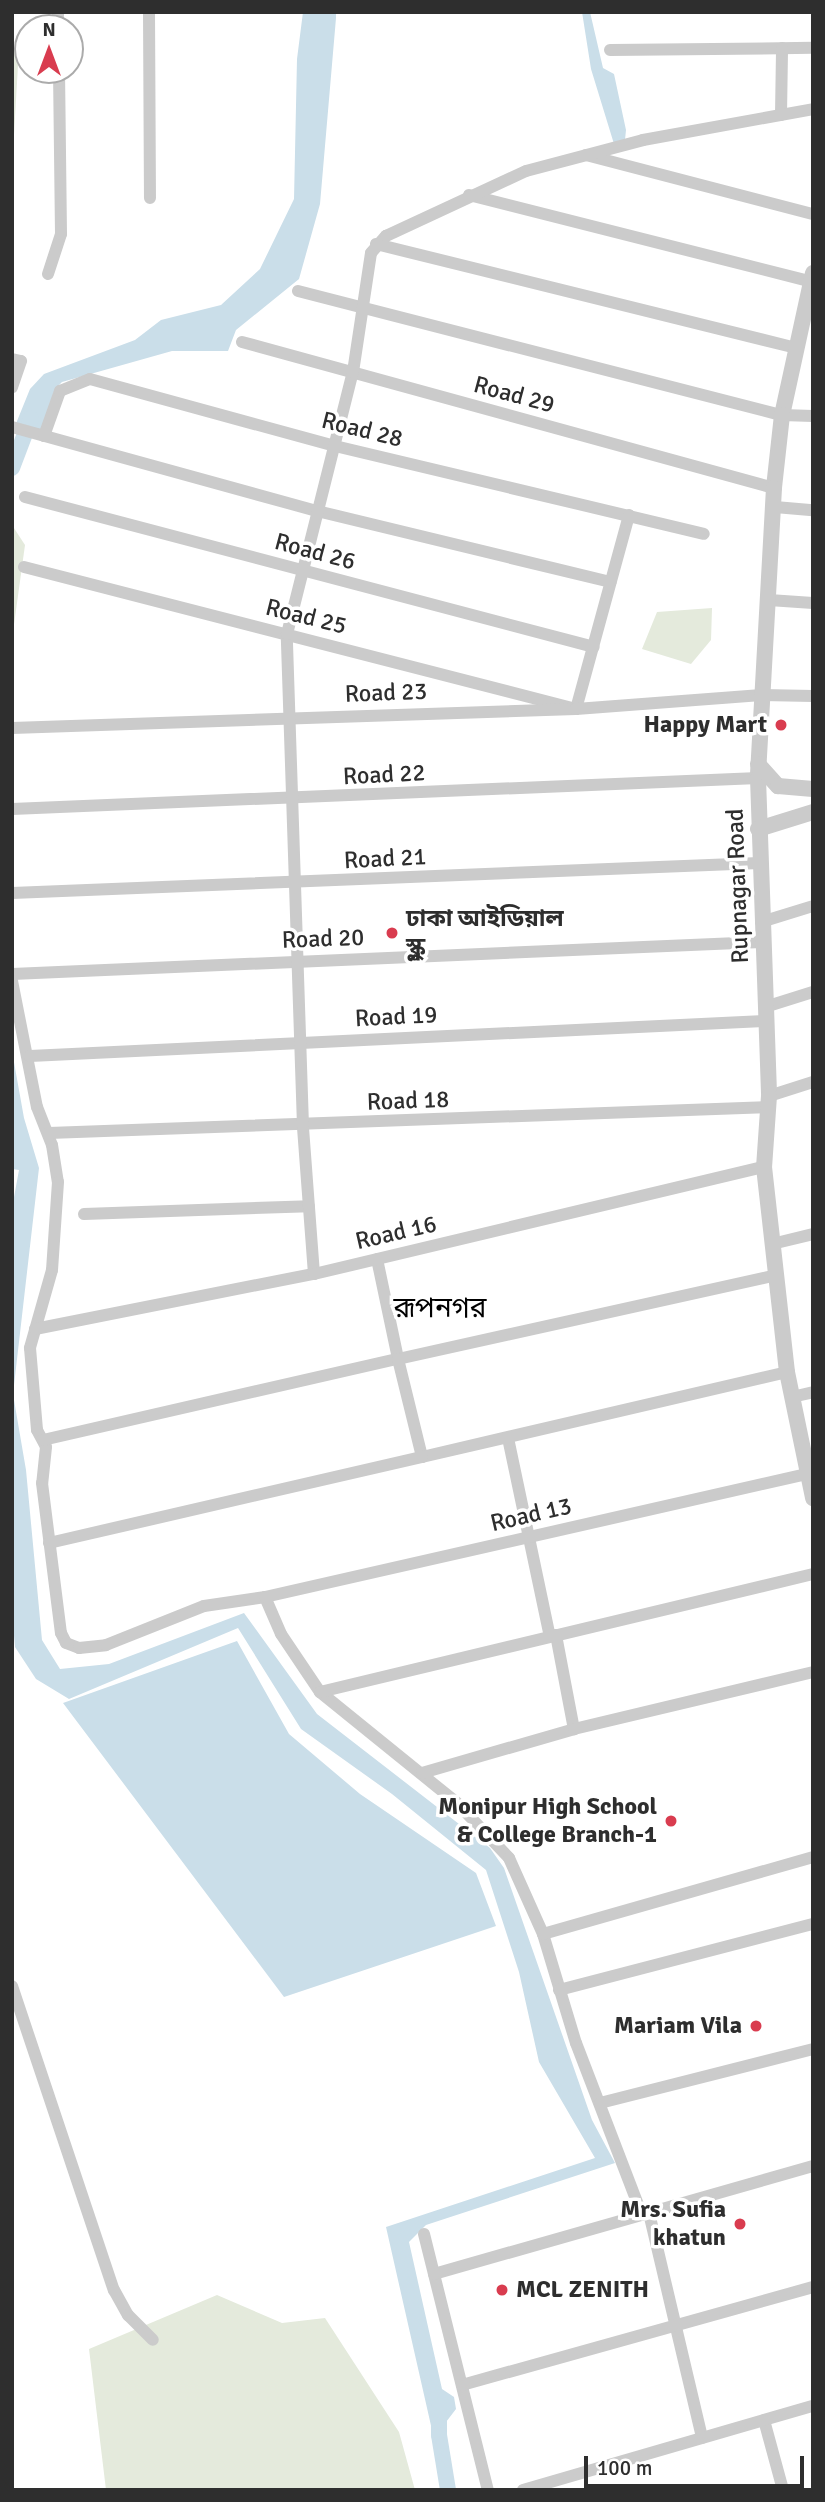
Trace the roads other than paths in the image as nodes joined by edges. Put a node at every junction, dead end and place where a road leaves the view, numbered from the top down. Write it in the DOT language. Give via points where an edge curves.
graph roads {
  1 [pos="149,12"];
  2 [pos="782,48"];
  3 [pos="813,48"];
  4 [pos="610,50"];
  5 [pos="59,84"];
  6 [pos="813,109"];
  7 [pos="781,115"];
  8 [pos="585,154"];
  9 [pos="469,195"];
  10 [pos="150,198"];
  11 [pos="813,214"];
  12 [pos="376,244"];
  13 [pos="48,274"];
  14 [pos="812,277"];
  15 [pos="298,291"];
  16 [pos="362,308"];
  17 [pos="809,312"];
  18 [pos="242,342"];
  19 [pos="796,348"];
  20 [pos="12,359"];
  21 [pos="353,372"];
  22 [pos="12,387"];
  23 [pos="782,415"];
  24 [pos="813,416"];
  25 [pos="12,427"];
  26 [pos="44,436"];
  27 [pos="335,446"];
  28 [pos="774,488"];
  29 [pos="26,497"];
  30 [pos="775,507"];
  31 [pos="813,510"];
  32 [pos="317,511"];
  33 [pos="629,516"];
  34 [pos="704,534"];
  35 [pos="24,568"];
  36 [pos="303,570"];
  37 [pos="611,582"];
  38 [pos="769,600"];
  39 [pos="813,603"];
  40 [pos="288,634"];
  41 [pos="594,647"];
  42 [pos="761,695"];
  43 [pos="813,696"];
  44 [pos="576,709"];
  45 [pos="290,717"];
  46 [pos="12,728"];
  47 [pos="758,771"];
  48 [pos="813,789"];
  49 [pos="292,800"];
  50 [pos="12,809"];
  51 [pos="813,812"];
  52 [pos="758,829"];
  53 [pos="759,863"];
  54 [pos="295,884"];
  55 [pos="12,893"];
  56 [pos="813,906"];
  57 [pos="761,922"];
  58 [pos="761,942"];
  59 [pos="298,961"];
  60 [pos="12,974"];
  61 [pos="12,981"];
  62 [pos="813,992"];
  63 [pos="765,1014"];
  64 [pos="303,1043"];
  65 [pos="30,1056"];
  66 [pos="813,1082"];
  67 [pos="769,1101"];
  68 [pos="303,1126"];
  69 [pos="49,1133"];
  70 [pos="764,1167"];
  71 [pos="309,1206"];
  72 [pos="84,1214"];
  73 [pos="813,1234"];
  74 [pos="772,1244"];
  75 [pos="377,1259"];
  76 [pos="314,1274"];
  77 [pos="776,1275"];
  78 [pos="35,1329"];
  79 [pos="398,1359"];
  80 [pos="787,1373"];
  81 [pos="813,1392"];
  82 [pos="792,1397"];
  83 [pos="508,1438"];
  84 [pos="43,1440"];
  85 [pos="422,1457"];
  86 [pos="807,1474"];
  87 [pos="813,1498"];
  88 [pos="529,1537"];
  89 [pos="49,1543"];
  90 [pos="813,1574"];
  91 [pos="265,1597"];
  92 [pos="553,1636"];
  93 [pos="813,1672"];
  94 [pos="320,1692"];
  95 [pos="574,1728"];
  96 [pos="422,1773"];
  97 [pos="813,1857"];
  98 [pos="813,1924"];
  99 [pos="543,1934"];
  100 [pos="12,1986"];
  101 [pos="559,1990"];
  102 [pos="813,2049"];
  103 [pos="600,2103"];
  104 [pos="813,2166"];
  105 [pos="645,2214"];
  106 [pos="424,2234"];
  107 [pos="434,2274"];
  108 [pos="813,2287"];
  109 [pos="676,2328"];
  110 [pos="153,2340"];
  111 [pos="462,2385"];
  112 [pos="813,2406"];
  113 [pos="764,2420"];
  114 [pos="702,2438"];
  115 [pos="488,2490"];
  116 [pos="523,2490"];
  117 [pos="783,2490"];
  1 -- 10 [label="street"];
  2 -- 3 [label="street"];
  2 -- 4 [label="street"];
  2 -- 7 [label="street"];
  5 -- 13 [label="street" via="61,234"];
  6 -- 7 [label="street"];
  7 -- 8 [label="street"];
  8 -- 9 [label="street"];
  8 -- 11 [label="street"];
  9 -- 12 [label="street"];
  9 -- 14 [label="street"];
  12 -- 16 [label="street"];
  12 -- 19 [label="street"];
  14 -- 17 [label="street, Rupnagar Road"];
  15 -- 16 [label="street"];
  16 -- 21 [label="street"];
  16 -- 23 [label="street"];
  17 -- 19 [label="street, Rupnagar Road"];
  18 -- 21 [label="street, Road 29"];
  19 -- 23 [label="street, Rupnagar Road"];
  20 -- 22 [label="street" via="21,360"];
  21 -- 27 [label="street"];
  21 -- 28 [label="street, Road 29"];
  23 -- 24 [label="street"];
  23 -- 28 [label="street, Rupnagar Road"];
  25 -- 26 [label="street"];
  26 -- 27 [label="street, Road 28" via="60,391 90,379"];
  26 -- 32 [label="street"];
  27 -- 32 [label="street"];
  27 -- 33 [label="street, Road 28"];
  28 -- 30 [label="street, Rupnagar Road"];
  29 -- 36 [label="street, Road 26"];
  30 -- 31 [label="street"];
  30 -- 38 [label="street, Rupnagar Road"];
  32 -- 36 [label="street"];
  32 -- 37 [label="street"];
  33 -- 34 [label="street, Road 28"];
  33 -- 37 [label="street"];
  35 -- 40 [label="street, Road 25"];
  36 -- 40 [label="street"];
  36 -- 41 [label="street, Road 26"];
  37 -- 41 [label="street"];
  38 -- 39 [label="street"];
  38 -- 42 [label="street, Rupnagar Road"];
  40 -- 44 [label="street, Road 25"];
  40 -- 45 [label="street"];
  41 -- 44 [label="street"];
  42 -- 43 [label="street, Road 23"];
  42 -- 44 [label="street, Road 23"];
  42 -- 47 [label="street, Rupnagar Road"];
  44 -- 45 [label="street, Road 23"];
  45 -- 46 [label="street, Road 23"];
  45 -- 49 [label="street"];
  47 -- 48 [label="street" via="778,786"];
  47 -- 49 [label="street, Road 22"];
  47 -- 52 [label="street, Rupnagar Road"];
  49 -- 50 [label="street, Road 22"];
  49 -- 54 [label="street"];
  51 -- 52 [label="street"];
  52 -- 53 [label="street, Rupnagar Road"];
  53 -- 54 [label="street, Road 21"];
  53 -- 57 [label="street, Rupnagar Road"];
  54 -- 55 [label="street, Road 21"];
  54 -- 59 [label="street"];
  56 -- 57 [label="street"];
  57 -- 58 [label="street, Rupnagar Road"];
  58 -- 59 [label="street, Road 20"];
  58 -- 63 [label="street, Rupnagar Road"];
  59 -- 60 [label="street, Road 20"];
  59 -- 64 [label="street"];
  61 -- 65 [label="street, Road 13"];
  62 -- 63 [label="street, Road 19"];
  63 -- 64 [label="street, Road 19"];
  63 -- 67 [label="street, Rupnagar Road"];
  64 -- 65 [label="street, Road 19"];
  64 -- 68 [label="street"];
  65 -- 69 [label="street, Road 13" via="37,1107"];
  66 -- 67 [label="street, Road 18"];
  67 -- 68 [label="street, Road 18"];
  67 -- 70 [label="street, Rupnagar Road"];
  68 -- 69 [label="street, Road 18"];
  68 -- 71 [label="street"];
  69 -- 78 [label="street, Road 13" via="58,1182 52,1270"];
  70 -- 74 [label="street, Rupnagar Road"];
  70 -- 75 [label="street, Road 16"];
  71 -- 72 [label="street"];
  71 -- 76 [label="street"];
  73 -- 74 [label="street"];
  74 -- 77 [label="street, Rupnagar Road"];
  75 -- 76 [label="street, Road 16"];
  75 -- 79 [label="street"];
  76 -- 78 [label="street, Road 16"];
  77 -- 79 [label="street"];
  77 -- 80 [label="street, Rupnagar Road"];
  78 -- 84 [label="street, Road 13" via="31,1361 37,1430"];
  79 -- 84 [label="street"];
  79 -- 85 [label="street"];
  80 -- 82 [label="street, Rupnagar Road"];
  80 -- 83 [label="street"];
  81 -- 82 [label="street"];
  82 -- 86 [label="street, Rupnagar Road"];
  83 -- 85 [label="street"];
  83 -- 88 [label="street"];
  84 -- 89 [label="street, Road 13"];
  85 -- 89 [label="street"];
  86 -- 87 [label="street, Rupnagar Road"];
  86 -- 88 [label="street, Road 13"];
  88 -- 91 [label="street, Road 13"];
  88 -- 92 [label="street"];
  89 -- 91 [label="street, Road 13" via="59,1626 66,1643 79,1648 106,1645 204,1606"];
  90 -- 92 [label="street"];
  91 -- 94 [label="street" via="281,1634"];
  92 -- 94 [label="street"];
  92 -- 95 [label="street"];
  93 -- 95 [label="street"];
  94 -- 96 [label="street"];
  95 -- 96 [label="street"];
  96 -- 99 [label="street" via="488,1831 509,1858"];
  97 -- 99 [label="street"];
  98 -- 101 [label="street"];
  99 -- 101 [label="street"];
  100 -- 110 [label="street" via="114,2290 128,2315"];
  101 -- 103 [label="street"];
  102 -- 103 [label="street"];
  103 -- 105 [label="street"];
  104 -- 105 [label="street"];
  105 -- 107 [label="street"];
  105 -- 109 [label="street"];
  106 -- 107 [label="street"];
  107 -- 111 [label="street"];
  108 -- 109 [label="street"];
  109 -- 111 [label="street"];
  109 -- 114 [label="street"];
  111 -- 115 [label="street"];
  112 -- 113 [label="street"];
  113 -- 114 [label="street"];
  113 -- 117 [label="street"];
  114 -- 116 [label="street"];
}
